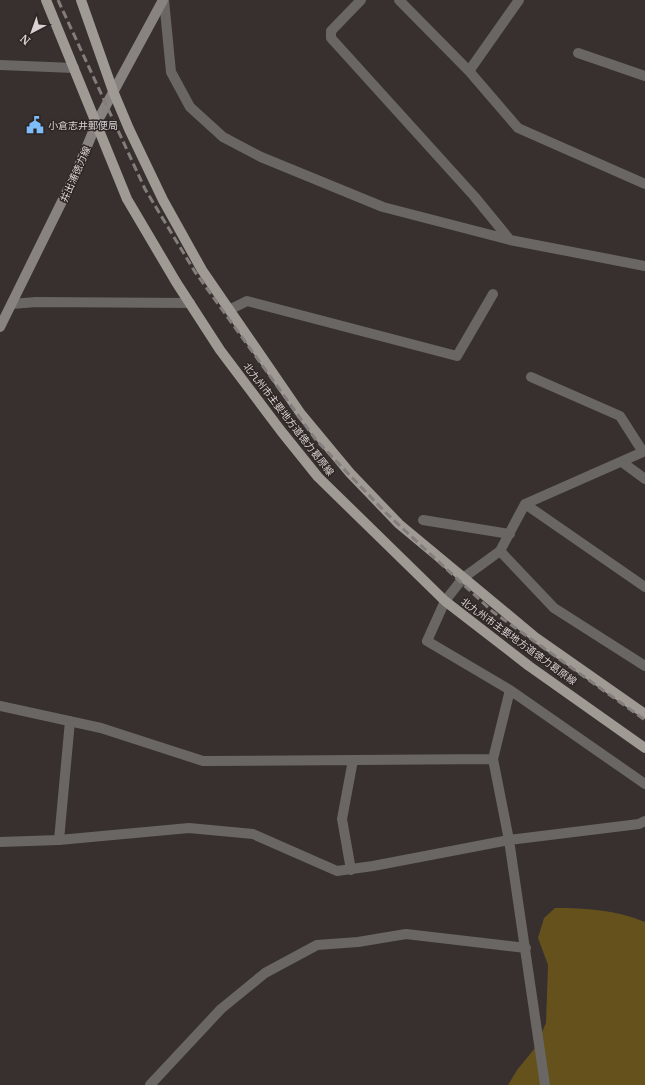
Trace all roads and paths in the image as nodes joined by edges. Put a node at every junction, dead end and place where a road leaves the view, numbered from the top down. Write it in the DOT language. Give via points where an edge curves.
graph roads {
  1 [pos="46,0"];
  2 [pos="81,0"];
  3 [pos="164,0"];
  4 [pos="361,0"];
  5 [pos="399,0"];
  6 [pos="519,0"];
  7 [pos="578,53"];
  8 [pos="0,65"];
  9 [pos="74,68"];
  10 [pos="469,71"];
  11 [pos="645,76"];
  12 [pos="113,91"];
  13 [pos="97,122"];
  14 [pos="645,184"];
  15 [pos="510,240"];
  16 [pos="645,266"];
  17 [pos="493,294"];
  18 [pos="190,303"];
  19 [pos="12,304"];
  20 [pos="229,310"];
  21 [pos="0,327"];
  22 [pos="531,377"];
  23 [pos="644,452"];
  24 [pos="622,462"];
  25 [pos="645,479"];
  26 [pos="525,504"];
  27 [pos="423,520"];
  28 [pos="510,534"];
  29 [pos="500,551"];
  30 [pos="463,578"];
  31 [pos="645,587"];
  32 [pos="445,602"];
  33 [pos="645,666"];
  34 [pos="510,690"];
  35 [pos="0,706"];
  36 [pos="645,714"];
  37 [pos="70,721"];
  38 [pos="645,748"];
  39 [pos="493,759"];
  40 [pos="353,760"];
  41 [pos="645,784"];
  42 [pos="645,821"];
  43 [pos="59,840"];
  44 [pos="509,840"];
  45 [pos="0,842"];
  46 [pos="351,870"];
  47 [pos="526,948"];
  48 [pos="150,1085"];
  49 [pos="544,1085"];
  1 -- 9 [label="main road, 北九州市主要地方道徳力葛原線"];
  2 -- 12 [label="main road, 北九州市主要地方道徳力葛原線"];
  3 -- 12 [label="main road, 井出浦徳力線"];
  3 -- 15 [label="street" via="171,72 190,107 223,137 261,157 383,207"];
  4 -- 15 [label="street" via="331,31 331,38 469,190"];
  5 -- 10 [label="street"];
  6 -- 10 [label="street"];
  7 -- 11 [label="street"];
  8 -- 9 [label="street"];
  9 -- 13 [label="main road, 北九州市主要地方道徳力葛原線"];
  10 -- 14 [label="street" via="518,128"];
  12 -- 13 [label="main road, 井出浦徳力線"];
  12 -- 20 [label="main road, 北九州市主要地方道徳力葛原線" via="163,200 202,270"];
  13 -- 18 [label="main road, 北九州市主要地方道徳力葛原線" via="128,199"];
  13 -- 19 [label="main road, 井出浦徳力線" via="76,174"];
  15 -- 16 [label="street"];
  17 -- 20 [label="street" via="457,356 247,301"];
  18 -- 19 [label="street"];
  18 -- 32 [label="main road, 北九州市主要地方道徳力葛原線" via="256,400 318,477"];
  19 -- 21 [label="main road, 井出浦徳力線"];
  20 -- 30 [label="main road, 北九州市主要地方道徳力葛原線" via="301,414 350,473 399,524"];
  22 -- 23 [label="street" via="620,416"];
  23 -- 24 [label="street"];
  24 -- 25 [label="street"];
  24 -- 26 [label="street"];
  26 -- 28 [label="street"];
  26 -- 31 [label="street"];
  27 -- 28 [label="street"];
  28 -- 29 [label="street"];
  29 -- 30 [label="street"];
  29 -- 33 [label="street" via="554,608"];
  30 -- 32 [label="street"];
  30 -- 36 [label="main road, 北九州市主要地方道徳力葛原線" via="535,637"];
  32 -- 34 [label="street" via="427,641"];
  32 -- 38 [label="main road, 北九州市主要地方道徳力葛原線" via="529,666"];
  34 -- 39 [label="street"];
  34 -- 41 [label="street"];
  35 -- 37 [label="street"];
  37 -- 40 [label="street" via="134,737 203,761"];
  37 -- 43 [label="street"];
  39 -- 40 [label="street"];
  39 -- 44 [label="street"];
  40 -- 46 [label="street" via="342,818"];
  42 -- 44 [label="street" via="639,824"];
  43 -- 45 [label="street"];
  43 -- 46 [label="street" via="189,828 253,834 337,871"];
  44 -- 46 [label="street"];
  44 -- 47 [label="street"];
  47 -- 48 [label="street" via="406,934 358,942 317,945 265,974 221,1009"];
  47 -- 49 [label="street"];
}
